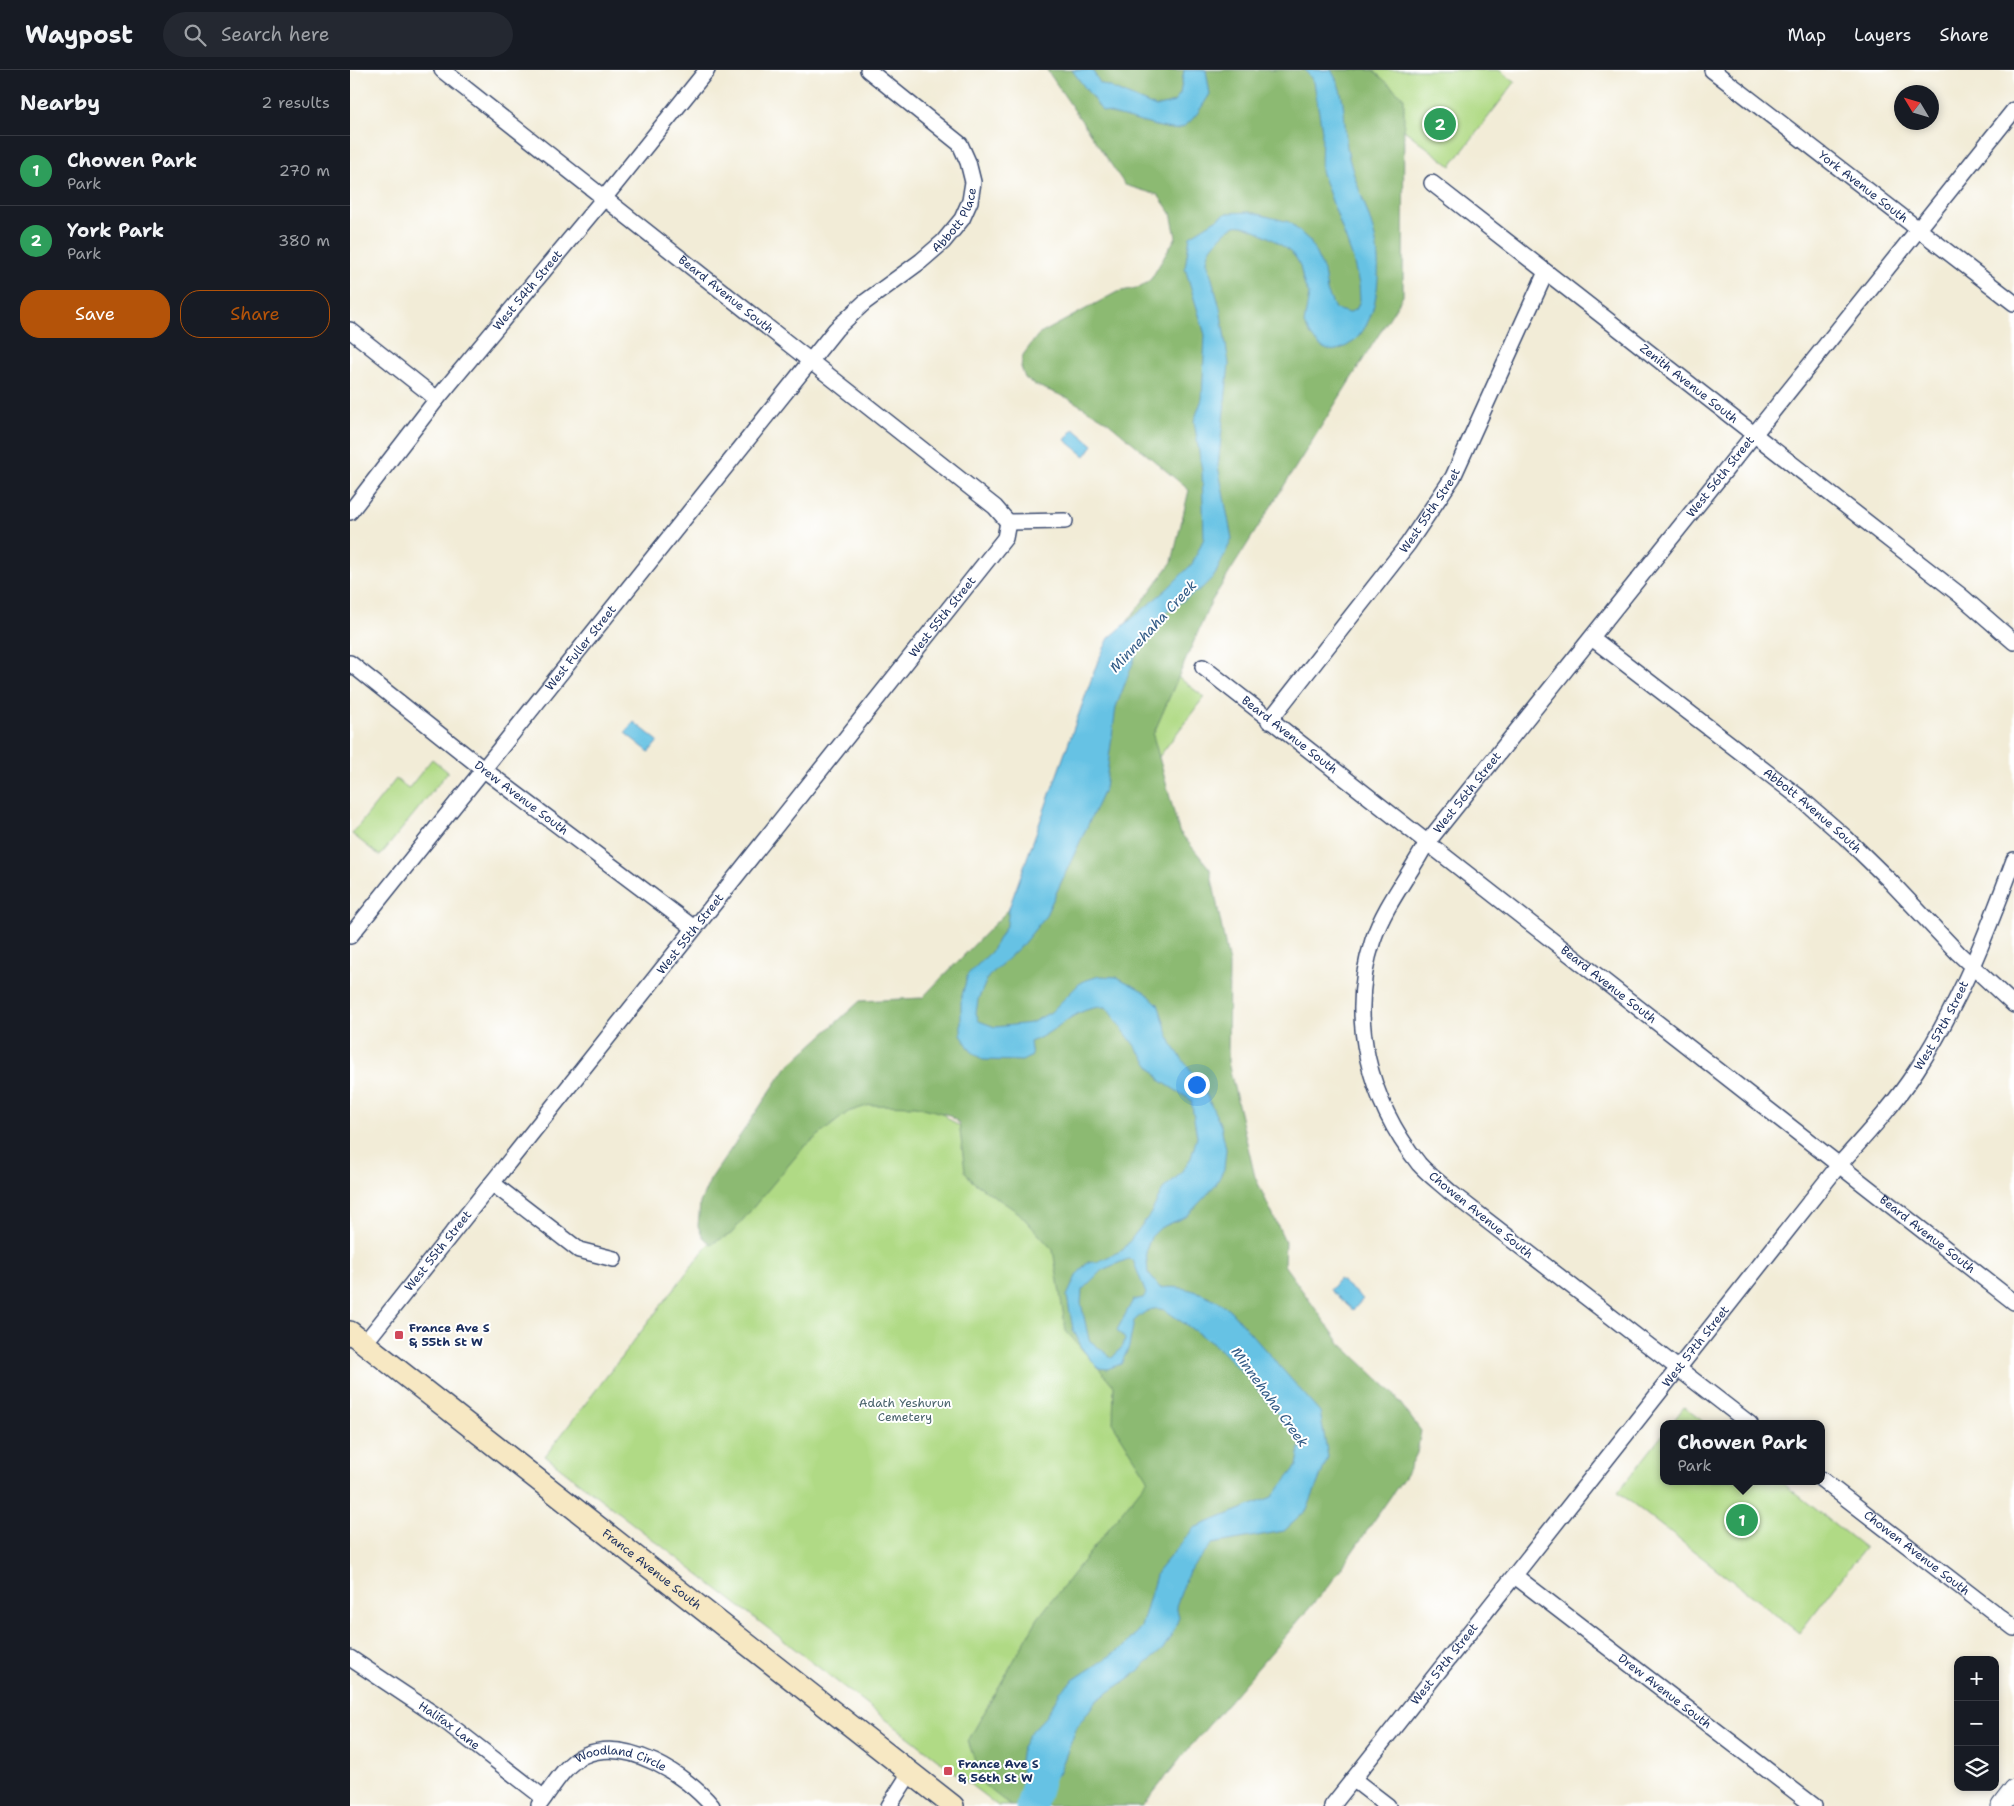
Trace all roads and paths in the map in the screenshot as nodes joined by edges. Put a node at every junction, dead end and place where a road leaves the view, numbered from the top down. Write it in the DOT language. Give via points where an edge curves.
graph roads {
  1 [pos="442,70"];
  2 [pos="707,70"];
  3 [pos="868,70"];
  4 [pos="1712,70"];
  5 [pos="2014,110"];
  6 [pos="1432,183"];
  7 [pos="605,197"];
  8 [pos="1919,229"];
  9 [pos="1546,272"];
  10 [pos="2014,303"];
  11 [pos="350,330"];
  12 [pos="811,360"];
  13 [pos="437,399"];
  14 [pos="1755,435"];
  15 [pos="350,512"];
  16 [pos="1065,521"];
  17 [pos="1008,522"];
  18 [pos="1592,638"];
  19 [pos="2014,642"];
  20 [pos="350,663"];
  21 [pos="1203,667"];
  22 [pos="1269,721"];
  23 [pos="484,769"];
  24 [pos="1426,844"];
  25 [pos="2014,860"];
  26 [pos="694,928"];
  27 [pos="350,936"];
  28 [pos="1973,967"];
  29 [pos="2014,1005"];
  30 [pos="1839,1165"];
  31 [pos="492,1183"];
  32 [pos="614,1259"];
  33 [pos="2014,1302"];
  34 [pos="357,1338"];
  35 [pos="1678,1368"];
  36 [pos="1745,1420"];
  37 [pos="1825,1482"];
  38 [pos="1515,1576"];
  39 [pos="2014,1628"];
  40 [pos="350,1658"];
  41 [pos="910,1773"];
  42 [pos="1353,1779"];
  43 [pos="2014,1789"];
  44 [pos="541,1802"];
  45 [pos="712,1806"];
  46 [pos="889,1806"];
  47 [pos="953,1806"];
  48 [pos="1332,1806"];
  49 [pos="1388,1806"];
  50 [pos="1814,1806"];
  51 [pos="2000,1806"];
  1 -- 7 [label="street, Beard Avenue South"];
  2 -- 7 [label="street, West 54th Street"];
  3 -- 12 [label="street, Abbott Place" via="960,144 973,182 970,202 962,219 943,242 865,302 836,329"];
  4 -- 8 [label="street, York Avenue South"];
  5 -- 8 [label="street, West 56th Street"];
  6 -- 9 [label="street, Zenith Avenue South"];
  7 -- 12 [label="street, Beard Avenue South"];
  7 -- 13 [label="street, West 54th Street"];
  8 -- 10 [label="street, York Avenue South"];
  8 -- 14 [label="street, West 56th Street"];
  9 -- 14 [label="street, Zenith Avenue South"];
  9 -- 22 [label="street, West 55th Street" via="1453,478 1408,544"];
  11 -- 13 [label="street"];
  12 -- 17 [label="street, Beard Avenue South" via="995,507"];
  12 -- 23 [label="street, West Fuller Street"];
  13 -- 15 [label="street, West 54th Street"];
  14 -- 18 [label="street, West 56th Street"];
  14 -- 19 [label="street, Zenith Avenue South" via="1960,595"];
  16 -- 17 [label="street"];
  17 -- 26 [label="street, West 55th Street" via="1005,538"];
  18 -- 24 [label="street, West 56th Street"];
  18 -- 28 [label="street, Abbott Avenue South" via="1805,803 1883,874"];
  20 -- 23 [label="street, Drew Avenue South"];
  21 -- 22 [label="street, Beard Avenue South"];
  22 -- 24 [label="street, Beard Avenue South"];
  23 -- 26 [label="street, Drew Avenue South"];
  23 -- 27 [label="street, West Fuller Street"];
  24 -- 30 [label="street, Beard Avenue South"];
  24 -- 35 [label="street, Chowen Avenue South" via="1389,903 1373,940 1364,978 1362,1018 1366,1060 1378,1097 1396,1133 1420,1166"];
  25 -- 28 [label="street, West 57th Street"];
  26 -- 31 [label="street, West 55th Street"];
  28 -- 29 [label="street, Abbott Avenue South"];
  28 -- 30 [label="street, West 57th Street" via="1948,1019 1916,1072"];
  30 -- 33 [label="street, Beard Avenue South"];
  30 -- 35 [label="street, West 57th Street"];
  31 -- 32 [label="street" via="579,1250"];
  31 -- 34 [label="street, West 55th Street"];
  34 -- 41 [label="main road, France Avenue South"];
  35 -- 36 [label="street, Chowen Avenue South"];
  35 -- 38 [label="street, West 57th Street"];
  37 -- 39 [label="street, Chowen Avenue South"];
  38 -- 42 [label="street, West 57th Street"];
  38 -- 50 [label="street, Drew Avenue South"];
  40 -- 44 [label="street, Halifax Lane" via="446,1722"];
  41 -- 46 [label="street"];
  41 -- 47 [label="main road, France Avenue South"];
  42 -- 48 [label="street, West 57th Street"];
  42 -- 49 [label="street"];
  43 -- 51 [label="street"];
  44 -- 45 [label="street, Woodland Circle" via="570,1765 585,1755 621,1750 673,1772"];
}
